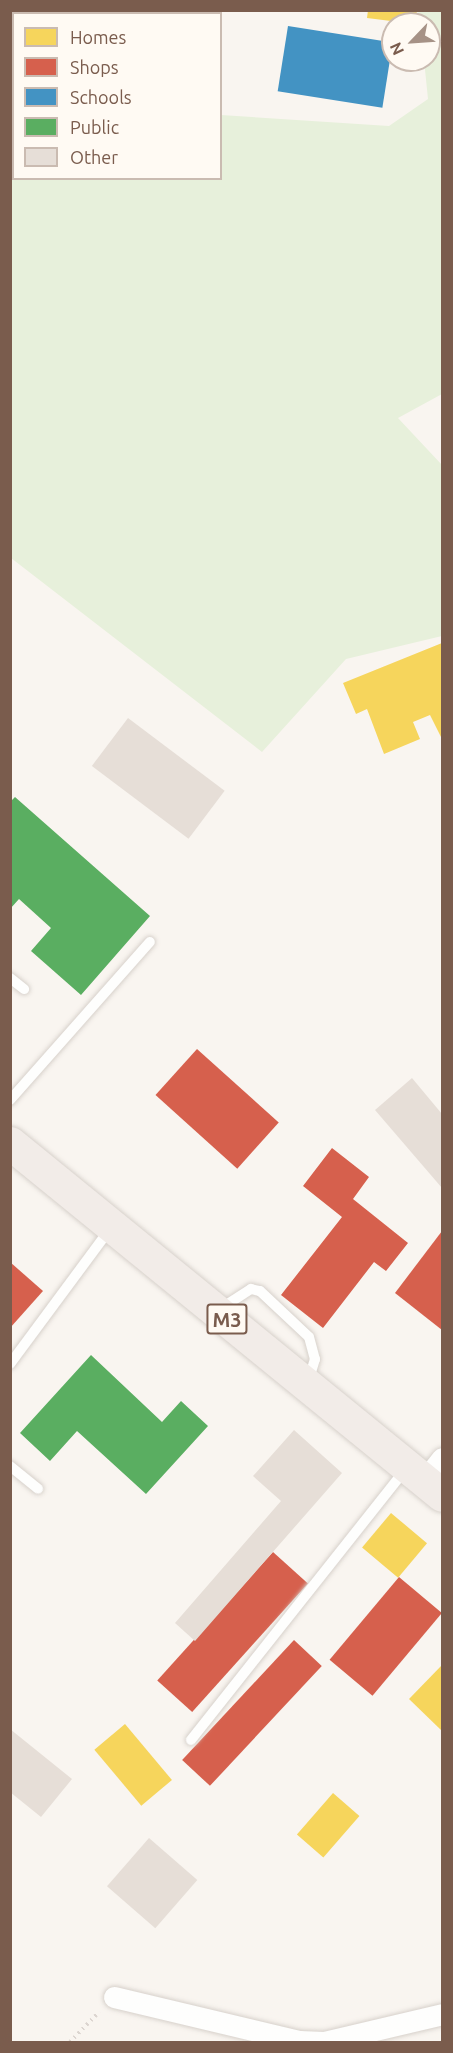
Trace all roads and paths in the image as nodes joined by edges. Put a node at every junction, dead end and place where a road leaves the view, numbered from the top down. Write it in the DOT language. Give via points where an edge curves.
graph roads {
  1 [pos="150,942"];
  2 [pos="10,978"];
  3 [pos="24,988"];
  4 [pos="10,1100"];
  5 [pos="10,1143"];
  6 [pos="113,1225"];
  7 [pos="217,1311"];
  8 [pos="10,1364"];
  9 [pos="306,1386"];
  10 [pos="10,1466"];
  11 [pos="429,1475"];
  12 [pos="38,1489"];
  13 [pos="191,1740"];
  14 [pos="114,1997"];
  15 [pos="442,2014"];
  16 [pos="70,2043"];
  1 -- 4 [label="lane"];
  2 -- 3 [label="lane"];
  5 -- 6 [label="highway, M3"];
  6 -- 7 [label="highway, M3"];
  6 -- 8 [label="lane"];
  7 -- 9 [label="highway, M3"];
  7 -- 9 [label="lane" via="251,1289 260,1291 309,1337 315,1359"];
  9 -- 11 [label="highway, M3"];
  10 -- 12 [label="lane"];
  11 -- 13 [label="lane"];
  14 -- 15 [label="street" via="299,2041 324,2042"];
  14 -- 16 [label="path"];
}
